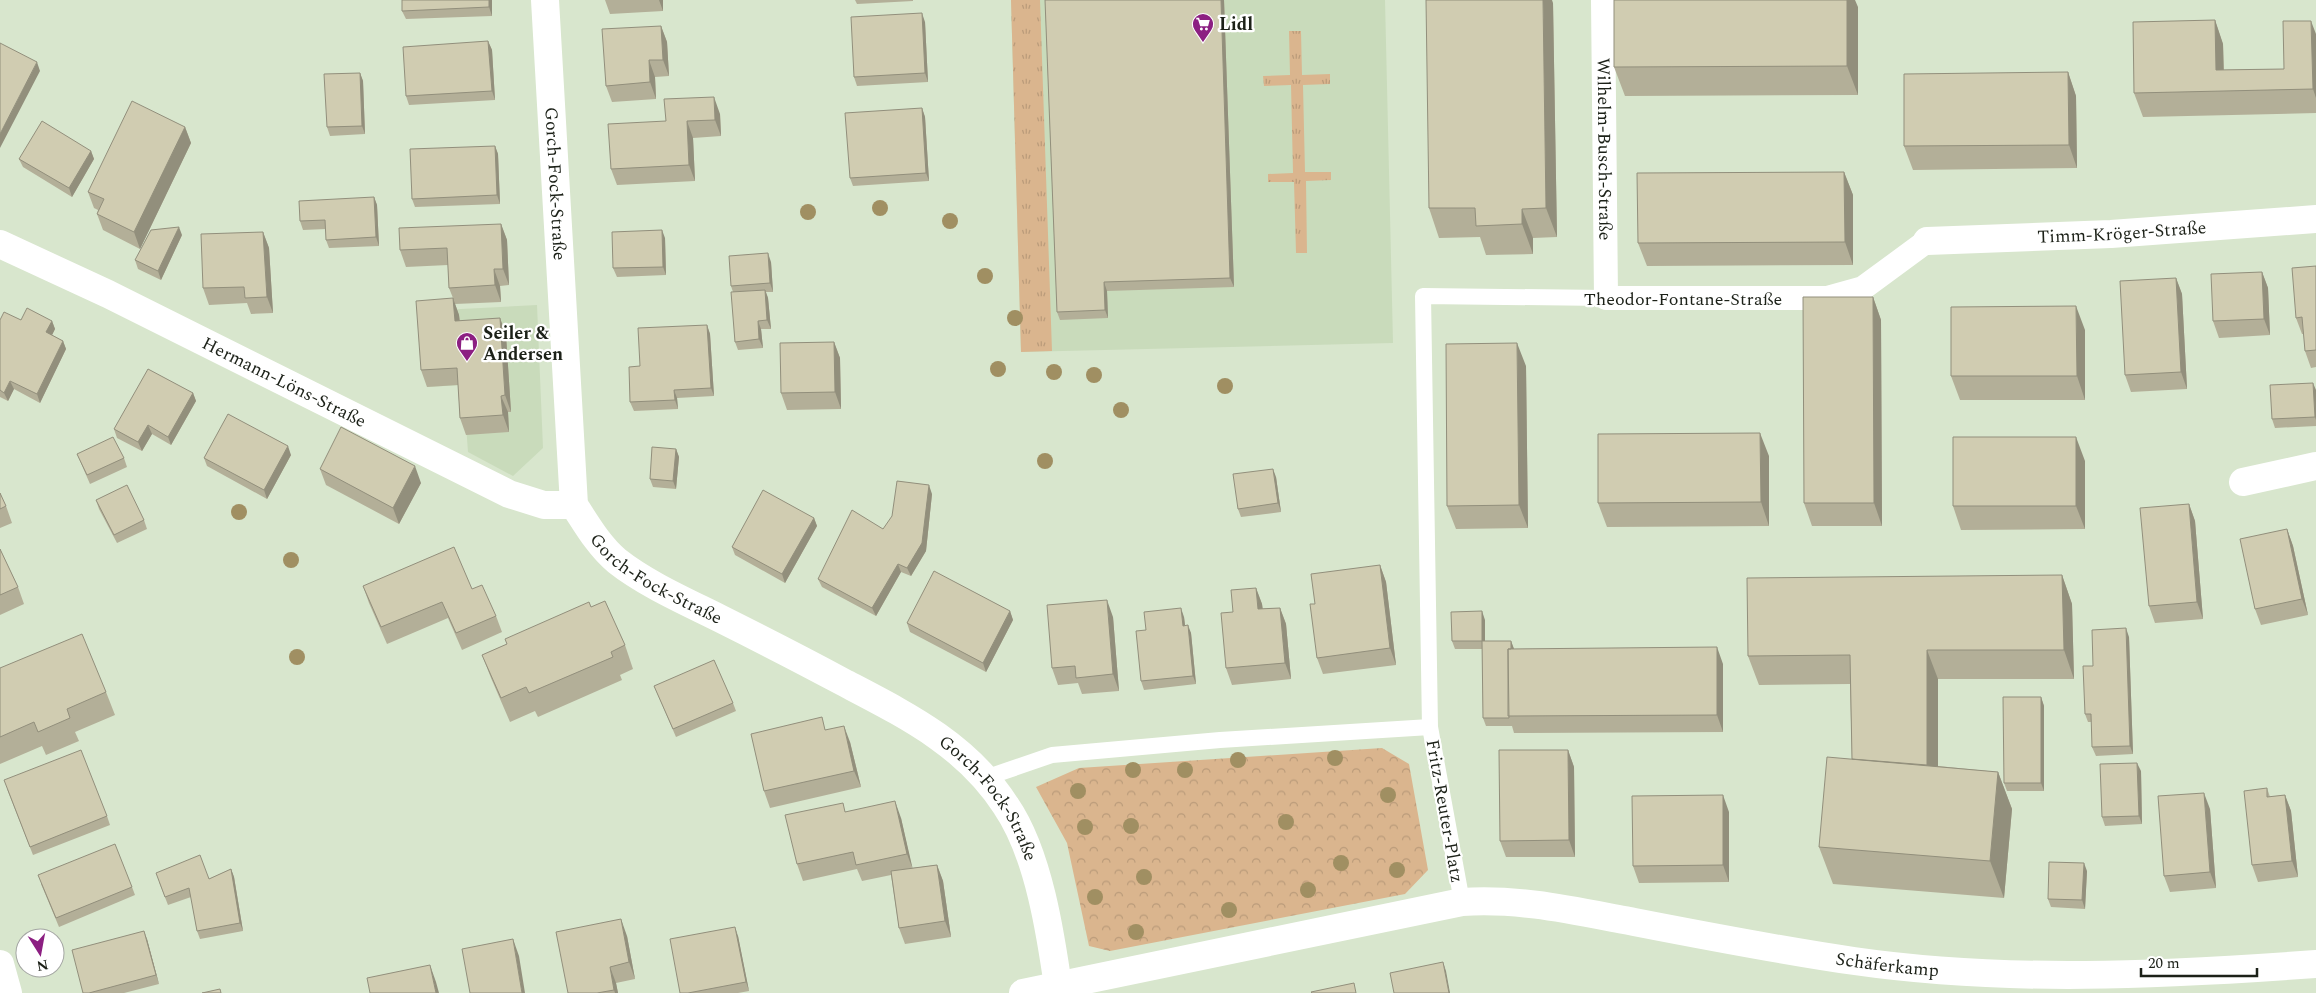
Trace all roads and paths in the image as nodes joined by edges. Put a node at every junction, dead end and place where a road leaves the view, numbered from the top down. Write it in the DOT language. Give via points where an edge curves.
graph roads {
  1 [pos="546,0"];
  2 [pos="1603,0"];
  3 [pos="2316,220"];
  4 [pos="1927,241"];
  5 [pos="0,244"];
  6 [pos="1606,298"];
  7 [pos="2316,466"];
  8 [pos="2243,482"];
  9 [pos="574,505"];
  10 [pos="1430,727"];
  11 [pos="985,778"];
  12 [pos="1462,902"];
  13 [pos="0,964"];
  14 [pos="2316,964"];
  15 [pos="1963,983"];
  16 [pos="1059,989"];
  17 [pos="8,993"];
  18 [pos="1023,993"];
  1 -- 9 [label="street, Gorch-Fock-Straße"];
  2 -- 6 [label="street, Wilhelm-Busch-Straße"];
  3 -- 4 [label="street, Timm-Kröger-Straße" via="2111,234"];
  4 -- 6 [label="street, Theodor-Fontane-Straße" via="1863,288 1826,298"];
  5 -- 9 [label="street, Hermann-Löns-Straße" via="108,294 509,494 544,505"];
  6 -- 10 [label="lane, Theodor-Fontane-Straße" via="1422,296"];
  7 -- 8 [label="street"];
  9 -- 11 [label="street, Gorch-Fock-Straße" via="594,537 617,561 919,722 958,751"];
  10 -- 11 [label="lane, Fritz-Reuter-Platz" via="1220,740 1052,755"];
  10 -- 12 [label="lane, Fritz-Reuter-Platz"];
  11 -- 16 [label="street, Gorch-Fock-Straße" via="1007,806 1027,845 1038,882"];
  12 -- 15 [label="street, Schäferkamp" via="1515,902"];
  12 -- 16 [label="street, Fritz-Reuter-Platz"];
  13 -- 17 [label="street"];
  14 -- 15 [label="street, Schäferkamp"];
  16 -- 18 [label="street, Fritz-Reuter-Platz"];
}
